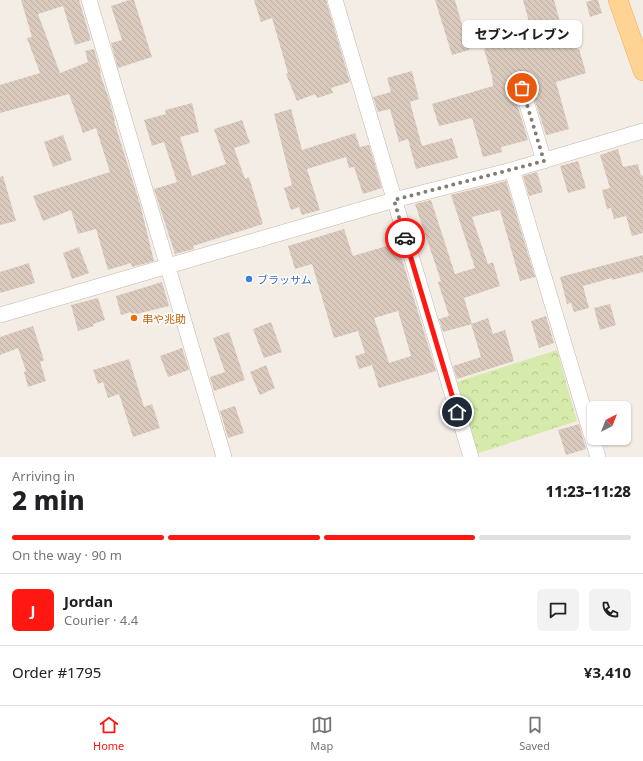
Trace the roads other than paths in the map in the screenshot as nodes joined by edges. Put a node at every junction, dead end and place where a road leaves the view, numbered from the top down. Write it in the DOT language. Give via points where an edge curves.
graph roads {
  1 [pos="89,0"];
  2 [pos="335,0"];
  3 [pos="618,0"];
  4 [pos="643,71"];
  5 [pos="522,88"];
  6 [pos="643,132"];
  7 [pos="544,161"];
  8 [pos="512,170"];
  9 [pos="394,200"];
  10 [pos="166,266"];
  11 [pos="0,315"];
  12 [pos="224,457"];
  13 [pos="471,457"];
  14 [pos="598,457"];
  1 -- 10 [label="street"];
  2 -- 9 [label="street"];
  3 -- 4 [label="main road"];
  5 -- 7 [label="street"];
  6 -- 7 [label="street"];
  7 -- 8 [label="street"];
  8 -- 9 [label="street"];
  8 -- 14 [label="street"];
  9 -- 10 [label="street"];
  9 -- 13 [label="street"];
  10 -- 11 [label="street"];
  10 -- 12 [label="street"];
}
